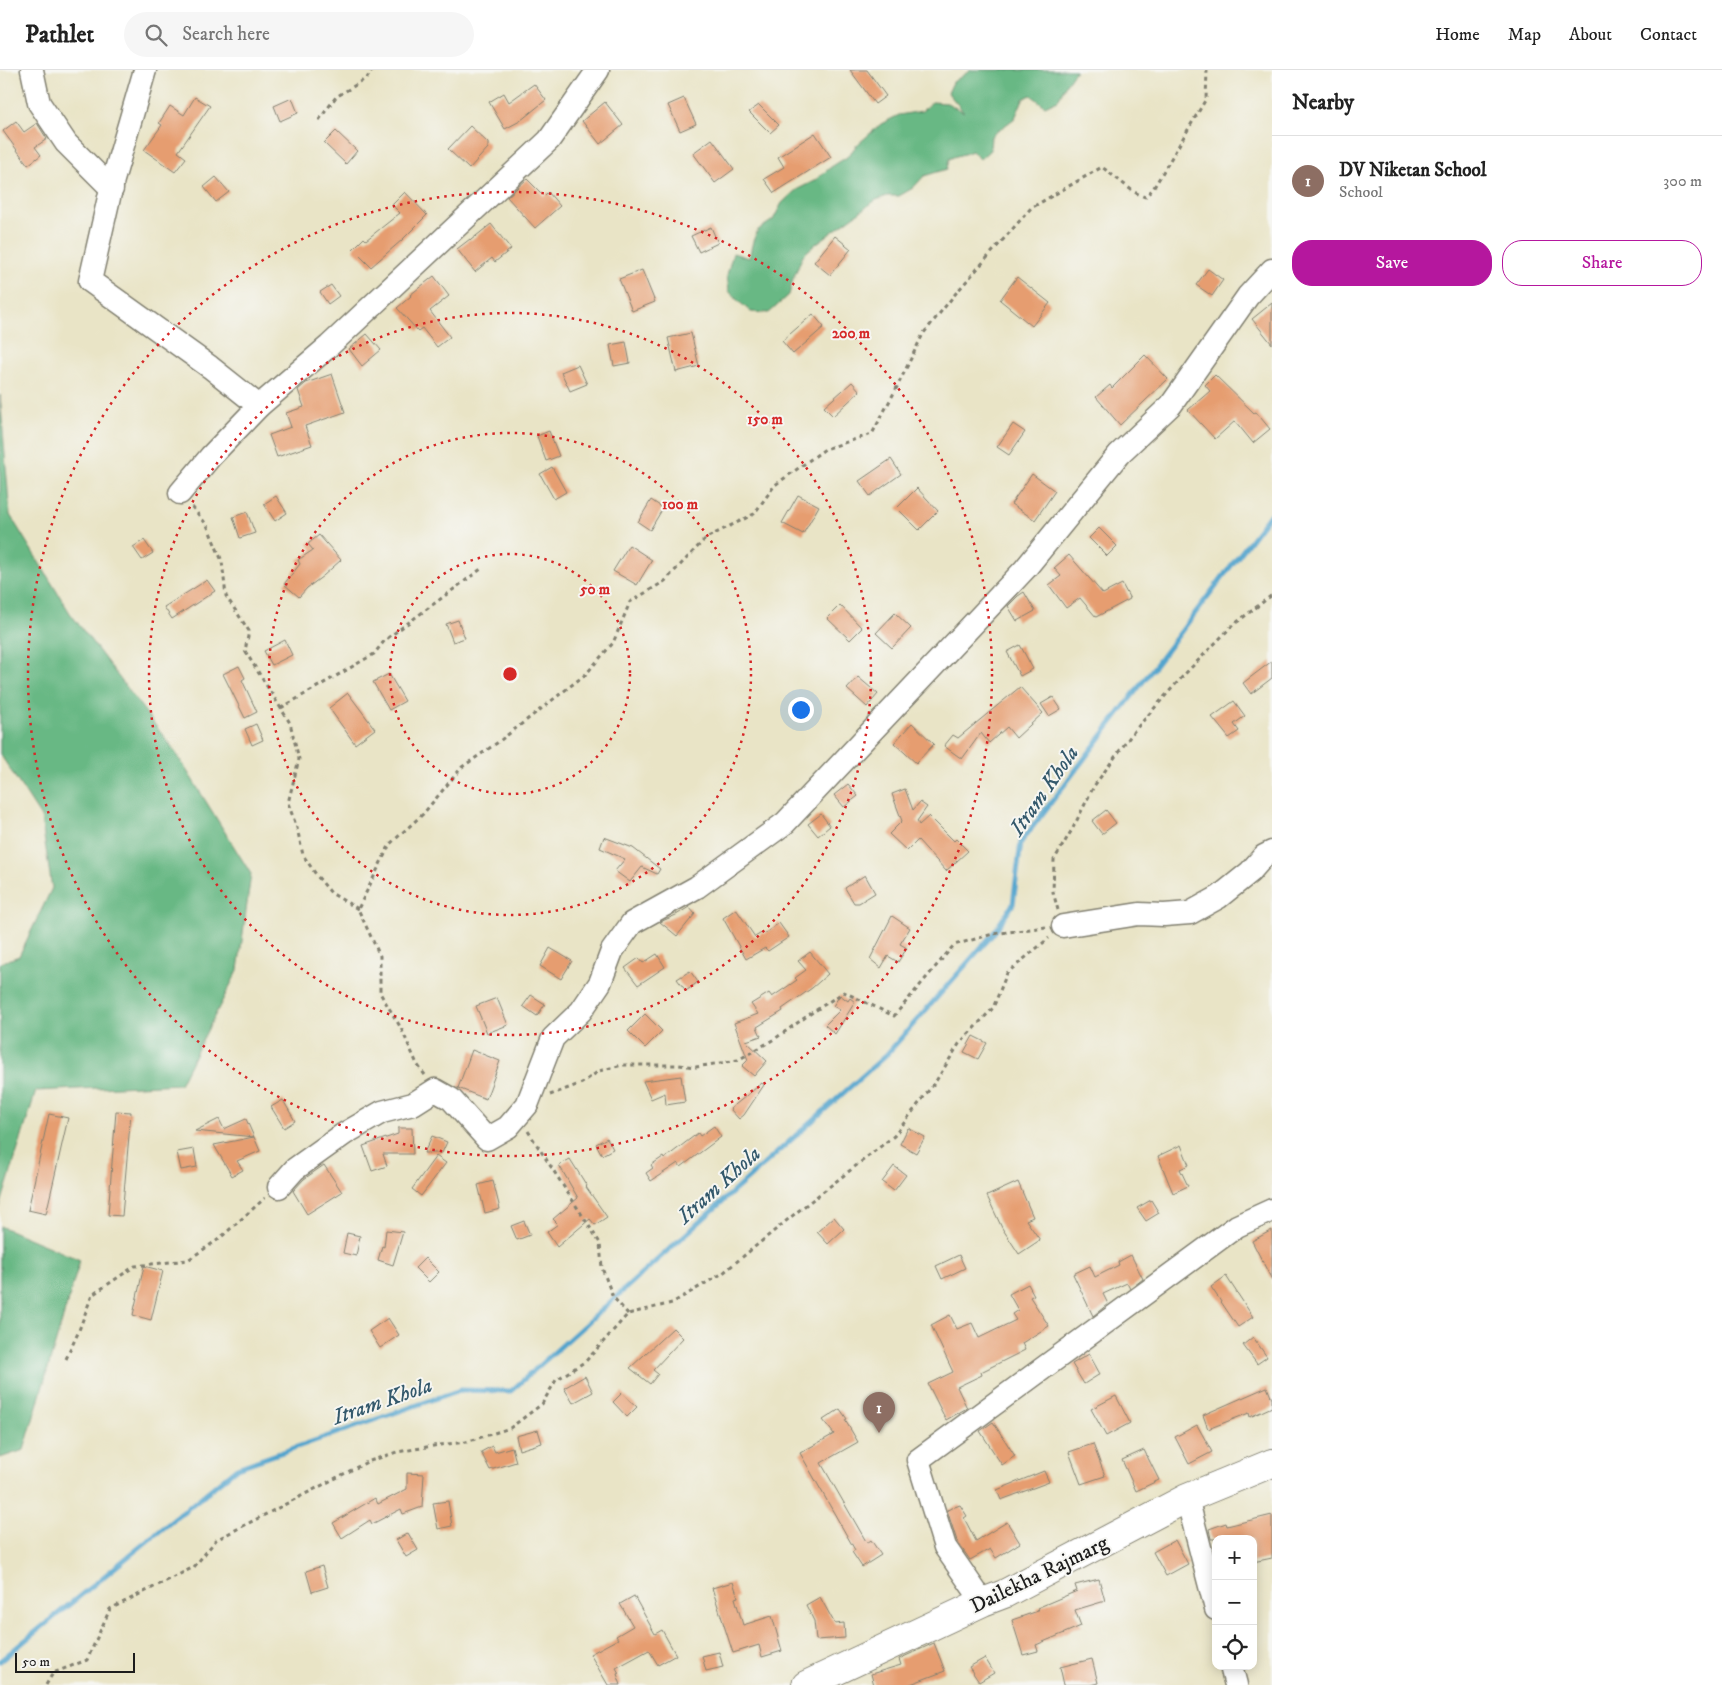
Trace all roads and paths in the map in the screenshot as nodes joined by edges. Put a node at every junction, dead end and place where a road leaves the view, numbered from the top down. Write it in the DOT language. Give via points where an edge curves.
graph roads {
  1 [pos="32,70"];
  2 [pos="145,70"];
  3 [pos="372,70"];
  4 [pos="598,70"];
  5 [pos="1208,70"];
  6 [pos="319,120"];
  7 [pos="112,189"];
  8 [pos="1272,270"];
  9 [pos="259,406"];
  10 [pos="180,493"];
  11 [pos="481,569"];
  12 [pos="1272,595"];
  13 [pos="281,708"];
  14 [pos="1272,852"];
  15 [pos="358,909"];
  16 [pos="1062,926"];
  17 [pos="435,1090"];
  18 [pos="527,1105"];
  19 [pos="279,1187"];
  20 [pos="1272,1210"];
  21 [pos="628,1314"];
  22 [pos="66,1359"];
  23 [pos="1272,1463"];
  24 [pos="1187,1498"];
  25 [pos="1212,1594"];
  26 [pos="983,1602"];
  27 [pos="1232,1670"];
  28 [pos="46,1685"];
  29 [pos="806,1685"];
  30 [pos="1236,1685"];
  1 -- 7 [label="street" via="39,103 66,143"];
  2 -- 7 [label="street"];
  3 -- 6 [label="path" via="367,78 336,97"];
  4 -- 9 [label="street" via="549,140 329,346"];
  5 -- 15 [label="path" via="1206,99 1153,189 1145,197 1102,167 1031,208 923,334 872,434 825,449 775,485 754,514 706,538 665,581 630,602 613,642 586,674 462,767 423,814 390,844"];
  7 -- 9 [label="street" via="90,280"];
  8 -- 18 [label="street" via="1248,296 1171,405 1119,454 1026,569 785,823 697,886 632,923 612,951 600,983 581,1011 553,1038"];
  9 -- 10 [label="street"];
  10 -- 13 [label="path" via="207,525 222,561 226,596 249,631 245,651"];
  11 -- 13 [label="path" via="385,640 374,654"];
  12 -- 16 [label="path" via="1232,626 1183,676 1134,731 1094,786 1054,860 1053,892"];
  13 -- 15 [label="path" via="290,723 299,759 288,803 303,855 331,893"];
  14 -- 16 [label="street" via="1219,897 1190,913 1139,914"];
  15 -- 17 [label="path" via="380,956 380,993 417,1064"];
  16 -- 18 [label="path" via="993,934 954,945 894,1016 844,992 738,1060 696,1068 622,1064 599,1071 582,1083"];
  16 -- 21 [label="path" via="1008,973 993,1008 959,1044 936,1081 894,1136 723,1273 672,1303"];
  17 -- 18 [label="street" via="452,1099 487,1139 508,1127"];
  17 -- 19 [label="street" via="413,1104 382,1112 344,1134 294,1169"];
  18 -- 21 [label="path" via="522,1122 600,1243 602,1268 614,1297"];
  19 -- 22 [label="path" via="219,1239 188,1260 134,1266 92,1295"];
  20 -- 26 [label="street" via="1237,1226 918,1460 945,1547"];
  21 -- 28 [label="path" via="586,1361 556,1380 542,1404 510,1428 466,1442 397,1452 367,1462 216,1540 194,1567 110,1610 87,1660 53,1674"];
  23 -- 24 [label="main road, Dailekha Rajmarg"];
  24 -- 25 [label="street"];
  24 -- 26 [label="main road, Dailekha Rajmarg"];
  26 -- 29 [label="main road, Dailekha Rajmarg"];
  27 -- 30 [label="street"];
}
